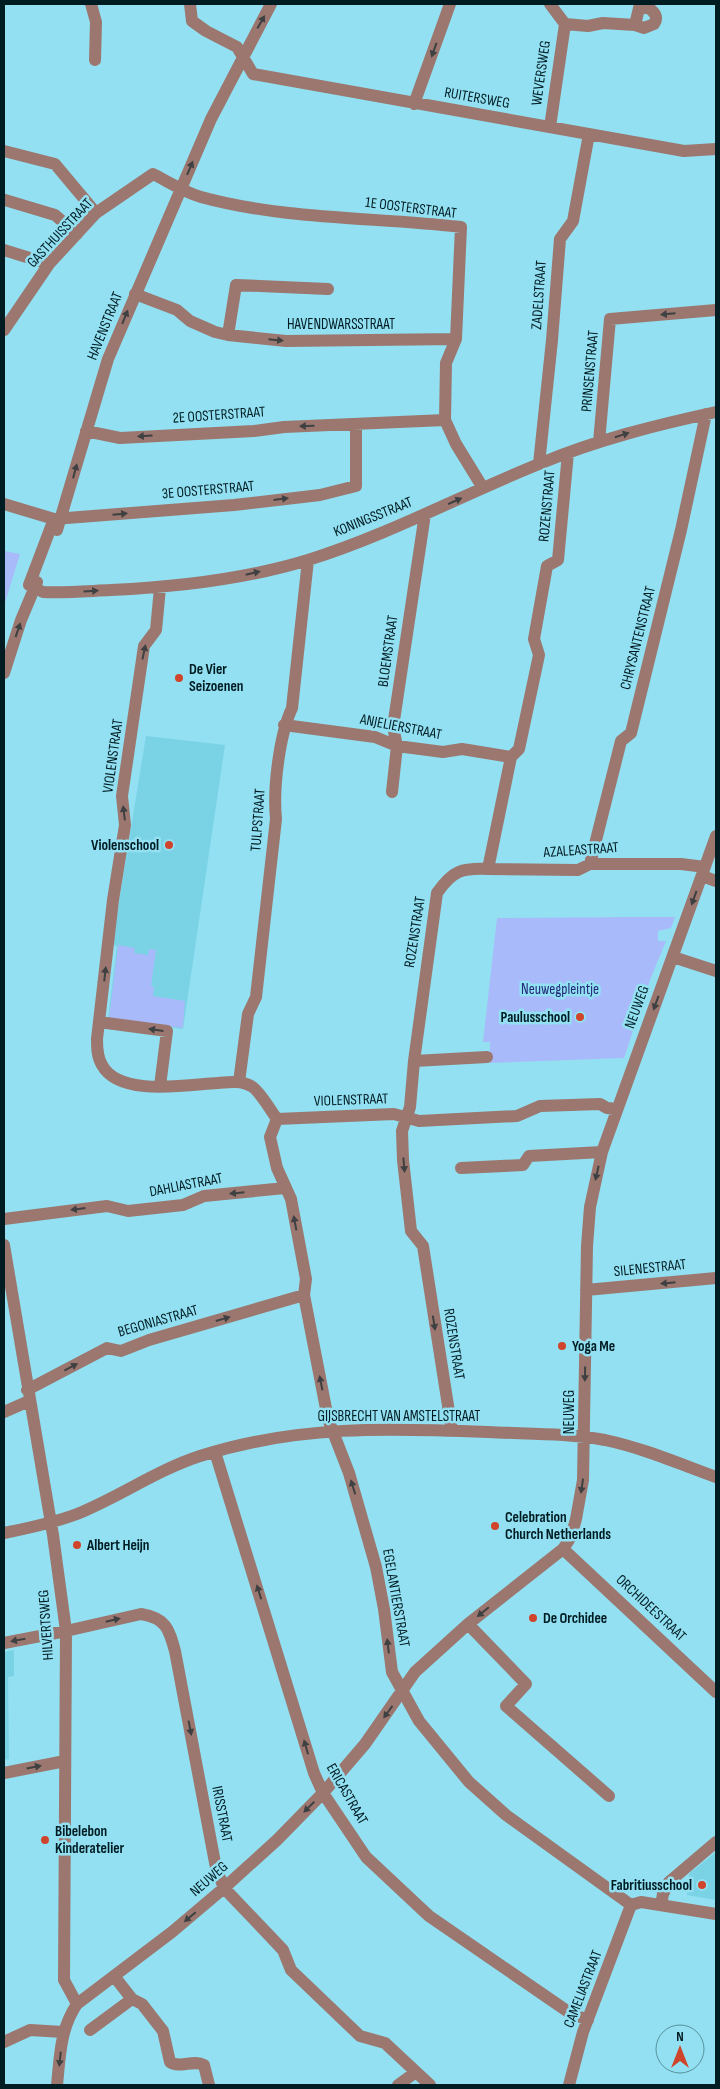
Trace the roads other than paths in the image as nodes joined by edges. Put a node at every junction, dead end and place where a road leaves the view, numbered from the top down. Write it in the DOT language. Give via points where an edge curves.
graph roads {
  1 [pos="91,4"];
  2 [pos="190,4"];
  3 [pos="271,4"];
  4 [pos="450,4"];
  5 [pos="550,4"];
  6 [pos="640,7"];
  7 [pos="565,24"];
  8 [pos="635,25"];
  9 [pos="241,52"];
  10 [pos="95,60"];
  11 [pos="414,104"];
  12 [pos="550,128"];
  13 [pos="589,134"];
  14 [pos="716,149"];
  15 [pos="4,151"];
  16 [pos="181,189"];
  17 [pos="5,200"];
  18 [pos="96,213"];
  19 [pos="77,234"];
  20 [pos="4,250"];
  21 [pos="49,264"];
  22 [pos="328,289"];
  23 [pos="135,294"];
  24 [pos="716,310"];
  25 [pos="4,330"];
  26 [pos="228,335"];
  27 [pos="456,339"];
  28 [pos="711,413"];
  29 [pos="445,420"];
  30 [pos="356,424"];
  31 [pos="86,431"];
  32 [pos="600,442"];
  33 [pos="568,453"];
  34 [pos="539,464"];
  35 [pos="483,488"];
  36 [pos="4,504"];
  37 [pos="425,514"];
  38 [pos="58,518"];
  39 [pos="308,560"];
  40 [pos="32,586"];
  41 [pos="160,588"];
  42 [pos="4,673"];
  43 [pos="284,725"];
  44 [pos="397,746"];
  45 [pos="511,757"];
  46 [pos="392,792"];
  47 [pos="716,836"];
  48 [pos="590,864"];
  49 [pos="488,869"];
  50 [pos="704,872"];
  51 [pos="716,881"];
  52 [pos="673,957"];
  53 [pos="716,971"];
  54 [pos="99,1022"];
  55 [pos="487,1057"];
  56 [pos="414,1061"];
  57 [pos="239,1082"];
  58 [pos="160,1086"];
  59 [pos="617,1109"];
  60 [pos="406,1117"];
  61 [pos="276,1120"];
  62 [pos="602,1152"];
  63 [pos="461,1168"];
  64 [pos="285,1188"];
  65 [pos="4,1219"];
  66 [pos="4,1245"];
  67 [pos="716,1278"];
  68 [pos="586,1290"];
  69 [pos="304,1295"];
  70 [pos="28,1395"];
  71 [pos="4,1412"];
  72 [pos="333,1430"];
  73 [pos="452,1431"];
  74 [pos="585,1437"];
  75 [pos="215,1452"];
  76 [pos="716,1477"];
  77 [pos="50,1523"];
  78 [pos="4,1532"];
  79 [pos="564,1549"];
  80 [pos="468,1624"];
  81 [pos="66,1631"];
  82 [pos="4,1643"];
  83 [pos="403,1691"];
  84 [pos="716,1692"];
  85 [pos="65,1761"];
  86 [pos="4,1773"];
  87 [pos="324,1793"];
  88 [pos="609,1796"];
  89 [pos="716,1842"];
  90 [pos="224,1888"];
  91 [pos="631,1905"];
  92 [pos="661,1905"];
  93 [pos="716,1914"];
  94 [pos="114,1976"];
  95 [pos="132,1999"];
  96 [pos="77,2004"];
  97 [pos="588,2020"];
  98 [pos="90,2030"];
  99 [pos="63,2032"];
  100 [pos="4,2042"];
  101 [pos="416,2072"];
  102 [pos="57,2085"];
  103 [pos="209,2085"];
  104 [pos="398,2085"];
  105 [pos="430,2085"];
  106 [pos="569,2085"];
  1 -- 10 [label="street" via="96,22"];
  2 -- 9 [label="street" via="192,21"];
  9 -- 3 [label="street, HAVENSTRAAT, one-way"];
  4 -- 11 [label="street, one-way"];
  5 -- 7 [label="street, WEVERSWEG"];
  6 -- 8 [label="street, WEVERSWEG"];
  6 -- 8 [label="street, WEVERSWEG" via="651,9 656,22 644,28"];
  7 -- 8 [label="street, WEVERSWEG"];
  7 -- 12 [label="street, WEVERSWEG"];
  9 -- 11 [label="street, RUITERSWEG" via="253,74"];
  16 -- 9 [label="street, HAVENSTRAAT, one-way"];
  11 -- 12 [label="street, RUITERSWEG"];
  12 -- 13 [label="street, RUITERSWEG"];
  13 -- 14 [label="street, RUITERSWEG" via="684,151"];
  13 -- 34 [label="street, ZADELSTRAAT" via="573,221 560,239"];
  15 -- 18 [label="street" via="55,164"];
  16 -- 18 [label="street, GASTHUISSTRAAT" via="153,174"];
  16 -- 23 [label="street, HAVENSTRAAT"];
  16 -- 27 [label="street, 1E OOSTERSTRAAT" via="200,197 292,213 461,227"];
  17 -- 19 [label="street" via="55,215"];
  18 -- 19 [label="street, GASTHUISSTRAAT"];
  19 -- 21 [label="street, GASTHUISSTRAAT"];
  20 -- 21 [label="street"];
  21 -- 25 [label="street, GASTHUISSTRAAT"];
  22 -- 26 [label="street" via="236,285"];
  23 -- 26 [label="street, HAVENDWARSSTRAAT" via="177,310 206,329"];
  31 -- 23 [label="street, HAVENSTRAAT, one-way" via="108,359"];
  24 -- 32 [label="street, PRINSENSTRAAT, one-way" via="610,319"];
  26 -- 27 [label="street, HAVENDWARSSTRAAT, one-way" via="286,341"];
  27 -- 29 [label="street, 1E OOSTERSTRAAT" via="446,363"];
  32 -- 28 [label="street, KONINGSSTRAAT, one-way"];
  28 -- 48 [label="street, CHRYSANTENSTRAAT" via="631,733 621,741"];
  29 -- 30 [label="street, 2E OOSTERSTRAAT"];
  29 -- 35 [label="street, 1E OOSTERSTRAAT"];
  30 -- 31 [label="street, 2E OOSTERSTRAAT, one-way" via="120,438"];
  38 -- 30 [label="street, 3E OOSTERSTRAAT, one-way" via="234,505 356,486"];
  38 -- 31 [label="street, HAVENSTRAAT, one-way"];
  32 -- 33 [label="street, KONINGSSTRAAT"];
  33 -- 34 [label="street, KONINGSSTRAAT"];
  33 -- 45 [label="street, ROZENSTRAAT" via="558,560 547,566 534,639 539,655 519,749"];
  34 -- 35 [label="street, KONINGSSTRAAT"];
  37 -- 35 [label="street, KONINGSSTRAAT, one-way"];
  36 -- 38 [label="street"];
  37 -- 39 [label="street, KONINGSSTRAAT"];
  37 -- 44 [label="street, BLOEMSTRAAT" via="393,727"];
  38 -- 40 [label="street, HAVENSTRAAT"];
  41 -- 39 [label="street, KONINGSSTRAAT, one-way" via="235,577"];
  39 -- 43 [label="street, TULPSTRAAT" via="292,708"];
  40 -- 41 [label="street, KONINGSSTRAAT, one-way" via="43,592 57,593"];
  42 -- 40 [label="street, HAVENSTRAAT, one-way"];
  54 -- 41 [label="street, VIOLENSTRAAT, one-way" via="125,825 122,796 144,646 156,630"];
  43 -- 44 [label="street, ANJELIERSTRAAT" via="375,737"];
  43 -- 57 [label="street, TULPSTRAAT" via="256,997 248,1014"];
  44 -- 45 [label="street, ANJELIERSTRAAT" via="443,752 462,749"];
  44 -- 46 [label="street, BLOEMSTRAAT"];
  45 -- 49 [label="street, ROZENSTRAAT"];
  47 -- 50 [label="street, NEUWEG"];
  48 -- 49 [label="street, AZALEASTRAAT" via="578,870"];
  48 -- 50 [label="street, AZALEASTRAAT" via="681,864"];
  49 -- 56 [label="street, ROZENSTRAAT" via="456,872 437,893"];
  50 -- 51 [label="street"];
  50 -- 52 [label="street, NEUWEG, one-way"];
  52 -- 53 [label="street"];
  52 -- 59 [label="street, NEUWEG, one-way"];
  54 -- 58 [label="street, VIOLENSTRAAT" via="97,1052 112,1077 130,1085"];
  58 -- 54 [label="street, one-way" via="167,1031"];
  55 -- 56 [label="street"];
  56 -- 60 [label="street, ROZENSTRAAT" via="410,1107"];
  57 -- 58 [label="street, VIOLENSTRAAT"];
  57 -- 61 [label="street" via="252,1086"];
  59 -- 60 [label="street, VIOLENSTRAAT" via="590,1104 540,1106 517,1116 419,1121"];
  59 -- 62 [label="street, NEUWEG"];
  60 -- 61 [label="street, VIOLENSTRAAT" via="394,1114"];
  60 -- 73 [label="street, ROZENSTRAAT, one-way" via="402,1131 403,1160 411,1231 423,1246"];
  61 -- 64 [label="street, EGELANTIERSTRAAT" via="270,1138"];
  62 -- 63 [label="street" via="529,1156 523,1165"];
  62 -- 68 [label="street, NEUWEG, one-way" via="590,1207"];
  64 -- 65 [label="street, DAHLIASTRAAT, one-way" via="204,1196 183,1205 128,1211 108,1206"];
  69 -- 64 [label="street, EGELANTIERSTRAAT, one-way" via="306,1279"];
  66 -- 70 [label="street, HILVERTSWEG"];
  67 -- 68 [label="street, SILENESTRAAT, one-way"];
  68 -- 74 [label="street, NEUWEG, one-way"];
  70 -- 69 [label="street, BEGONIASTRAAT, one-way" via="107,1348 120,1351"];
  72 -- 69 [label="street, EGELANTIERSTRAAT, one-way" via="328,1419"];
  70 -- 71 [label="street, BEGONIASTRAAT"];
  70 -- 77 [label="street, HILVERTSWEG"];
  72 -- 73 [label="street, GIJSBRECHT VAN AMSTELSTRAAT"];
  72 -- 75 [label="street, GIJSBRECHT VAN AMSTELSTRAAT" via="276,1437"];
  83 -- 72 [label="street, EGELANTIERSTRAAT, one-way" via="392,1672 384,1609 364,1522"];
  73 -- 74 [label="street, GIJSBRECHT VAN AMSTELSTRAAT"];
  74 -- 76 [label="street, GIJSBRECHT VAN AMSTELSTRAAT" via="609,1441"];
  74 -- 79 [label="street, NEUWEG, one-way" via="580,1499 571,1537"];
  75 -- 77 [label="street, GIJSBRECHT VAN AMSTELSTRAAT" via="170,1468 87,1510"];
  87 -- 75 [label="street, ERICASTRAAT, one-way" via="314,1773"];
  77 -- 78 [label="street, GIJSBRECHT VAN AMSTELSTRAAT"];
  77 -- 81 [label="street, HILVERTSWEG"];
  79 -- 80 [label="street, NEUWEG, one-way"];
  79 -- 84 [label="street, ORCHIDEESTRAAT"];
  80 -- 83 [label="street, NEUWEG" via="415,1672"];
  80 -- 88 [label="street" via="526,1684 506,1706"];
  81 -- 82 [label="street, IRISSTRAAT, one-way"];
  81 -- 85 [label="street, HILVERTSWEG"];
  81 -- 90 [label="street, IRISSTRAAT, one-way" via="141,1614 160,1620 170,1632 216,1868"];
  83 -- 87 [label="street, NEUWEG, one-way"];
  83 -- 91 [label="street, EGELANTIERSTRAAT" via="419,1721 469,1782 506,1815"];
  86 -- 85 [label="street, one-way"];
  85 -- 96 [label="street, HILVERTSWEG" via="64,1980"];
  87 -- 90 [label="street, NEUWEG, one-way"];
  87 -- 97 [label="street, ERICASTRAAT" via="366,1857 429,1916 570,2013"];
  89 -- 92 [label="street" via="669,1882"];
  90 -- 94 [label="street, NEUWEG, one-way"];
  90 -- 101 [label="street, IRISSTRAAT" via="283,1950 291,1970 360,2036 385,2042"];
  91 -- 92 [label="street" via="641,1902"];
  91 -- 97 [label="street, CAMELIASTRAAT"];
  92 -- 93 [label="street"];
  94 -- 95 [label="street"];
  94 -- 96 [label="street, NEUWEG"];
  95 -- 98 [label="street"];
  95 -- 103 [label="street" via="142,2004 163,2031 170,2062 173,2065 194,2062 204,2065"];
  96 -- 99 [label="street, NEUWEG"];
  97 -- 106 [label="street, CAMELIASTRAAT"];
  99 -- 100 [label="street" via="30,2030"];
  99 -- 102 [label="street, one-way"];
  101 -- 104 [label="street"];
  101 -- 105 [label="street, IRISSTRAAT"];
}
